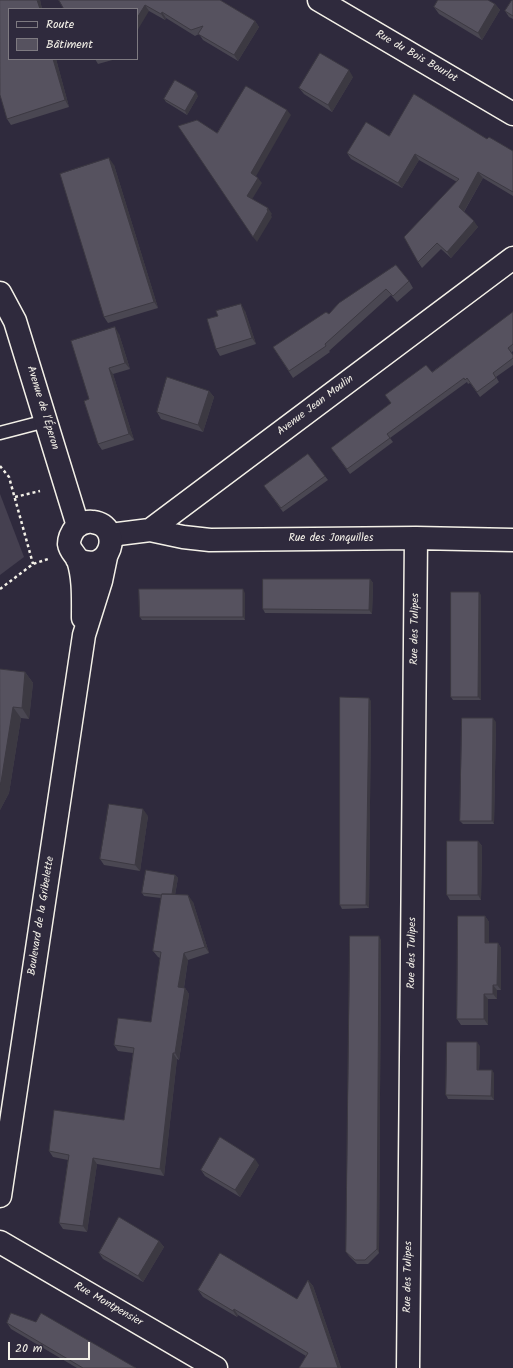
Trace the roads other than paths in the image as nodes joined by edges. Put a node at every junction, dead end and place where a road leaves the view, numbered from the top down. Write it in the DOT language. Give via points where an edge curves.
graph roads {
  1 [pos="319,0"];
  2 [pos="513,114"];
  3 [pos="513,258"];
  4 [pos="0,293"];
  5 [pos="46,421"];
  6 [pos="0,432"];
  7 [pos="78,526"];
  8 [pos="150,530"];
  9 [pos="416,538"];
  10 [pos="513,540"];
  11 [pos="108,548"];
  12 [pos="74,555"];
  13 [pos="84,635"];
  14 [pos="0,1196"];
  15 [pos="0,1242"];
  16 [pos="216,1368"];
  17 [pos="408,1368"];
  1 -- 2 [label="street, Rue du Bois Bourlot"];
  3 -- 8 [label="street, Avenue Jean Moulin"];
  4 -- 5 [label="street, Avenue de l'Éperon" via="15,321"];
  5 -- 6 [label="lane"];
  5 -- 7 [label="street, Avenue de l'Éperon"];
  7 -- 11 [label="street" via="92,522 104,527"];
  7 -- 12 [label="street" via="70,537"];
  8 -- 9 [label="street, Rue des Jonquilles" via="210,540"];
  8 -- 11 [label="street, Avenue Jean Moulin" via="118,534"];
  9 -- 10 [label="street, Rue des Jonquilles"];
  9 -- 17 [label="street, Rue des Tulipes"];
  11 -- 12 [label="street" via="99,562 92,564"];
  11 -- 13 [label="street, Boulevard de la Gribelette" via="101,581"];
  12 -- 13 [label="street, Boulevard de la Gribelette" via="82,584"];
  13 -- 14 [label="street, Boulevard de la Gribelette"];
  15 -- 16 [label="street, Rue Montpensier"];
}
